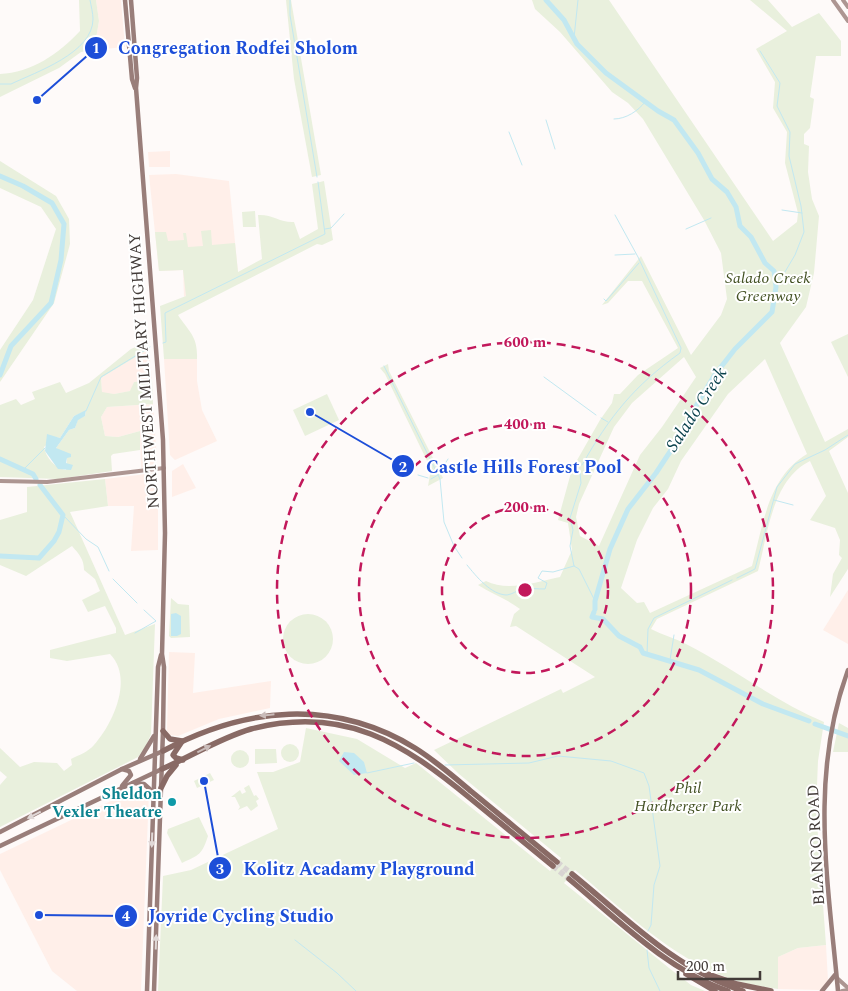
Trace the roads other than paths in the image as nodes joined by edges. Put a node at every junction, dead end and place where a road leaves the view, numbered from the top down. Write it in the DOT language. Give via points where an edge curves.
graph roads {
  1 [pos="126,0"];
  2 [pos="131,0"];
  3 [pos="833,0"];
  4 [pos="843,0"];
  5 [pos="848,7"];
  6 [pos="848,21"];
  7 [pos="136,88"];
  8 [pos="164,468"];
  9 [pos="0,481"];
  10 [pos="162,654"];
  11 [pos="848,670"];
  12 [pos="158,688"];
  13 [pos="164,700"];
  14 [pos="163,731"];
  15 [pos="156,732"];
  16 [pos="182,741"];
  17 [pos="163,751"];
  18 [pos="155,754"];
  19 [pos="140,760"];
  20 [pos="180,761"];
  21 [pos="122,769"];
  22 [pos="162,769"];
  23 [pos="154,772"];
  24 [pos="130,783"];
  25 [pos="161,788"];
  26 [pos="119,789"];
  27 [pos="153,792"];
  28 [pos="0,832"];
  29 [pos="0,846"];
  30 [pos="665,957"];
  31 [pos="675,958"];
  32 [pos="836,976"];
  33 [pos="848,989"];
  34 [pos="148,991"];
  35 [pos="154,991"];
  36 [pos="715,991"];
  37 [pos="728,991"];
  38 [pos="742,991"];
  39 [pos="771,991"];
  40 [pos="822,991"];
  41 [pos="838,991"];
  42 [pos="842,991"];
  1 -- 7 [label="main road, NORTHWEST MILITARY HIGHWAY" via="132,79"];
  2 -- 7 [label="main road, NORTHWEST MILITARY HIGHWAY" via="138,78"];
  3 -- 6 [label="street"];
  4 -- 5 [label="street"];
  7 -- 8 [label="main road, NORTHWEST MILITARY HIGHWAY"];
  8 -- 9 [label="street" via="47,482"];
  8 -- 10 [label="main road, NORTHWEST MILITARY HIGHWAY"];
  10 -- 12 [label="main road, NORTHWEST MILITARY HIGHWAY"];
  10 -- 13 [label="main road, NORTHWEST MILITARY HIGHWAY"];
  11 -- 32 [label="main road, BLANCO ROAD" via="833,718 826,758 823,810"];
  12 -- 13 [label="main road" via="160,698"];
  12 -- 15 [label="main road, NORTHWEST MILITARY HIGHWAY"];
  13 -- 14 [label="main road, NORTHWEST MILITARY HIGHWAY"];
  14 -- 16 [label="highway" via="170,739"];
  14 -- 17 [label="main road, NORTHWEST MILITARY HIGHWAY"];
  15 -- 18 [label="main road, NORTHWEST MILITARY HIGHWAY"];
  15 -- 19 [label="main road"];
  16 -- 17 [label="highway"];
  16 -- 20 [label="highway" via="173,754"];
  20 -- 16 [label="highway, one-way" via="233,735 280,724 316,722 356,729 388,741 424,761 555,864 423,754 397,738 367,726 316,715 270,715 226,724"];
  17 -- 18 [label="main road"];
  17 -- 22 [label="main road, NORTHWEST MILITARY HIGHWAY"];
  18 -- 19 [label="main road"];
  18 -- 23 [label="main road, NORTHWEST MILITARY HIGHWAY"];
  19 -- 21 [label="main road"];
  20 -- 22 [label="highway"];
  20 -- 25 [label="highway" via="166,776"];
  21 -- 26 [label="main road" via="131,775"];
  21 -- 28 [label="main road, one-way"];
  22 -- 23 [label="main road"];
  22 -- 25 [label="main road, NORTHWEST MILITARY HIGHWAY"];
  23 -- 24 [label="main road"];
  23 -- 27 [label="main road, NORTHWEST MILITARY HIGHWAY"];
  24 -- 26 [label="main road"];
  24 -- 27 [label="main road" via="144,784"];
  35 -- 25 [label="main road, NORTHWEST MILITARY HIGHWAY, one-way"];
  26 -- 29 [label="main road"];
  27 -- 34 [label="main road, NORTHWEST MILITARY HIGHWAY, one-way"];
  30 -- 31 [label="highway" via="571,877"];
  30 -- 36 [label="highway"];
  30 -- 37 [label="highway"];
  31 -- 38 [label="highway"];
  31 -- 39 [label="highway" via="723,980"];
  32 -- 33 [label="street"];
  32 -- 40 [label="main road"];
  32 -- 41 [label="main road, BLANCO ROAD"];
  33 -- 42 [label="street"];
}
